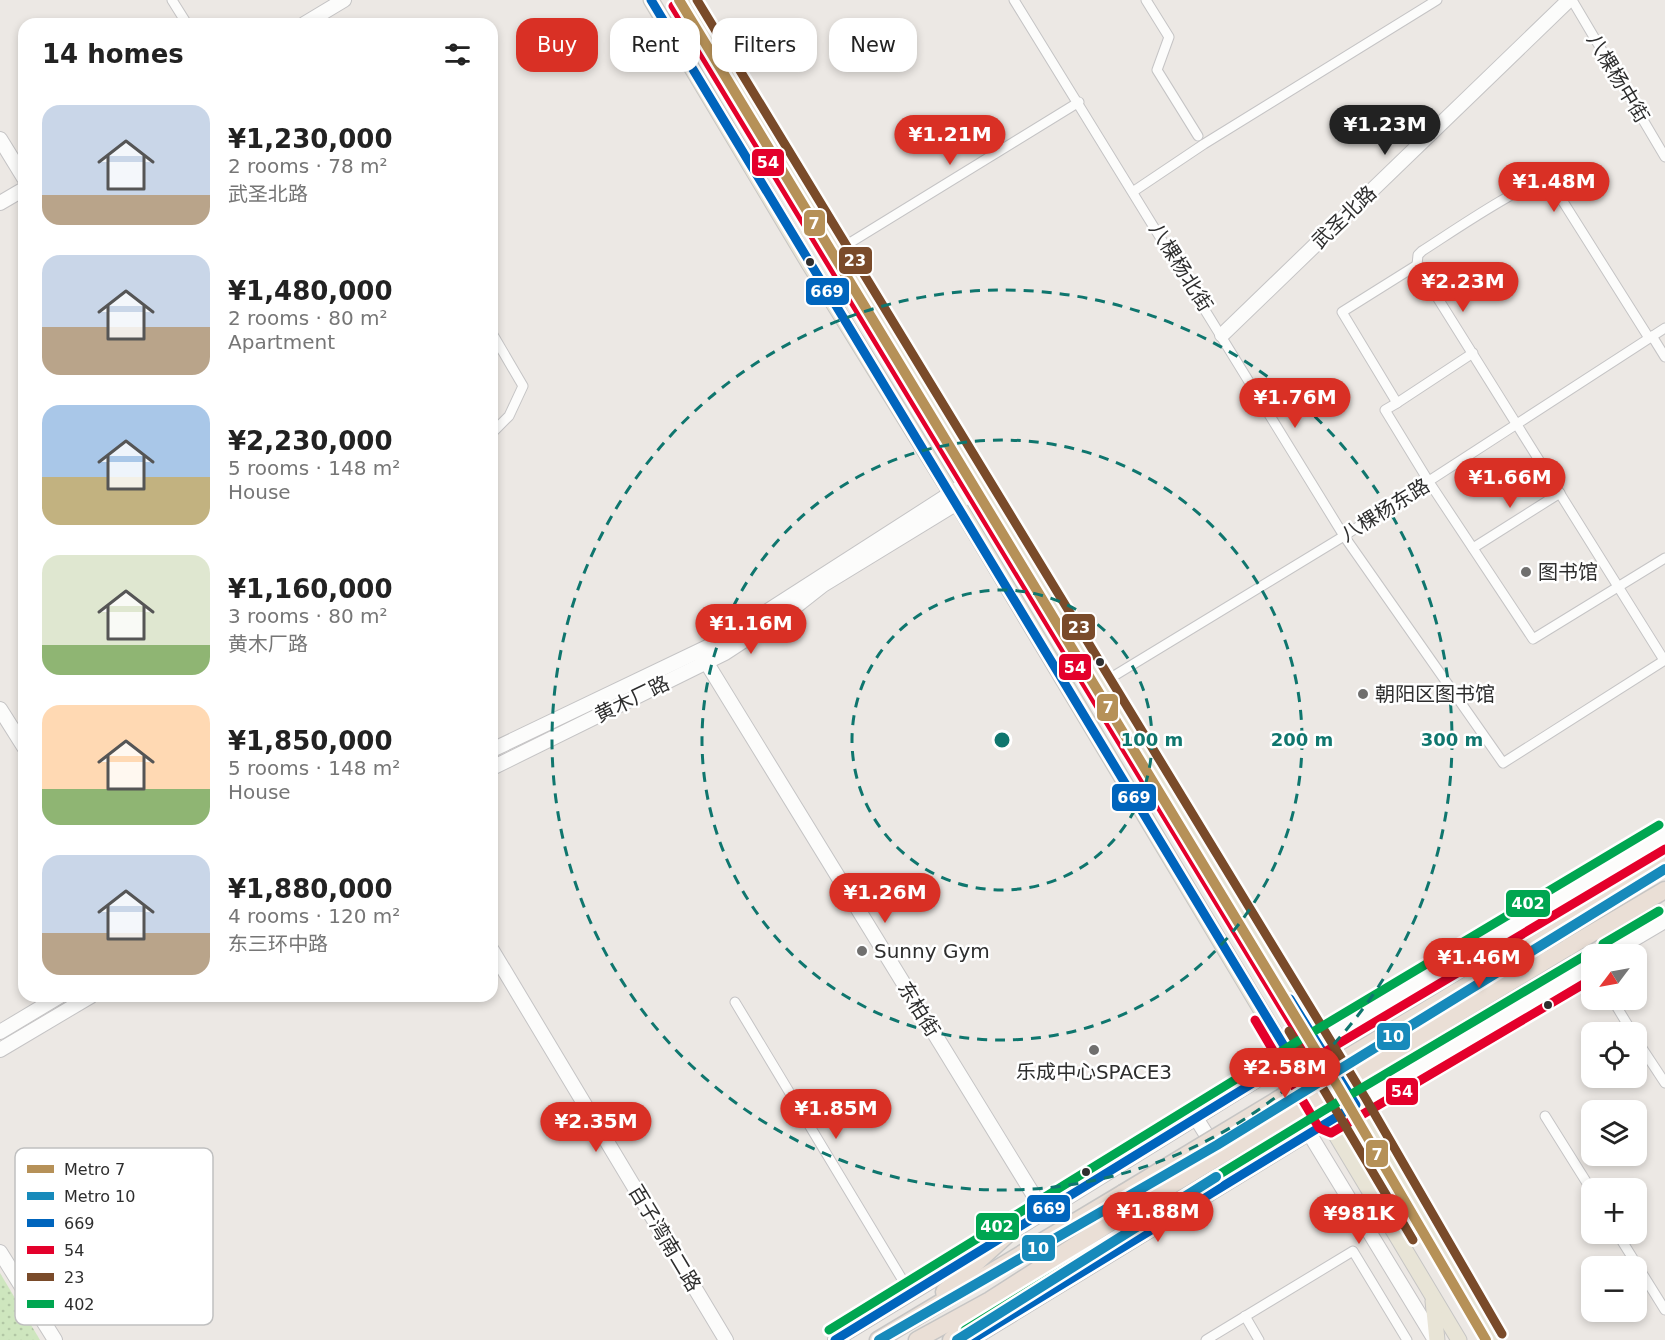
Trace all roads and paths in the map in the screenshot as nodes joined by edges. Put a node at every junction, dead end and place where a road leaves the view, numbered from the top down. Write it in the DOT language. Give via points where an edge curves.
graph roads {
  1 [pos="172,0"];
  2 [pos="344,0"];
  3 [pos="651,0"];
  4 [pos="683,0"];
  5 [pos="1014,0"];
  6 [pos="1146,0"];
  7 [pos="1437,0"];
  8 [pos="1571,0"];
  9 [pos="182,18"];
  10 [pos="314,18"];
  11 [pos="1079,102"];
  12 [pos="1198,136"];
  13 [pos="0,139"];
  14 [pos="1665,157"];
  15 [pos="18,168"];
  16 [pos="1134,191"];
  17 [pos="18,192"];
  18 [pos="0,203"];
  19 [pos="835,252"];
  20 [pos="1417,265"];
  21 [pos="1665,328"];
  22 [pos="1222,335"];
  23 [pos="1650,337"];
  24 [pos="498,343"];
  25 [pos="1473,353"];
  26 [pos="1665,357"];
  27 [pos="1397,403"];
  28 [pos="1517,423"];
  29 [pos="498,428"];
  30 [pos="1429,482"];
  31 [pos="977,484"];
  32 [pos="1560,493"];
  33 [pos="954,497"];
  34 [pos="1344,536"];
  35 [pos="1473,548"];
  36 [pos="1665,558"];
  37 [pos="1618,587"];
  38 [pos="703,657"];
  39 [pos="1664,660"];
  40 [pos="1099,685"];
  41 [pos="0,709"];
  42 [pos="18,738"];
  43 [pos="498,747"];
  44 [pos="498,765"];
  45 [pos="1665,835"];
  46 [pos="1665,866"];
  47 [pos="1665,890"];
  48 [pos="1665,921"];
  49 [pos="1626,944"];
  50 [pos="1474,949"];
  51 [pos="498,960"];
  52 [pos="1581,971"];
  53 [pos="50,1002"];
  54 [pos="82,1002"];
  55 [pos="735,1002"];
  56 [pos="1512,1012"];
  57 [pos="0,1032"];
  58 [pos="1317,1043"];
  59 [pos="0,1050"];
  60 [pos="1647,1056"];
  61 [pos="1292,1059"];
  62 [pos="1665,1083"];
  63 [pos="1356,1105"];
  64 [pos="1545,1116"];
  65 [pos="1196,1118"];
  66 [pos="1329,1121"];
  67 [pos="1309,1133"];
  68 [pos="1584,1178"];
  69 [pos="1234,1179"];
  70 [pos="1044,1212"];
  71 [pos="1008,1234"];
  72 [pos="1624,1244"];
  73 [pos="0,1252"];
  74 [pos="15,1276"];
  75 [pos="911,1294"];
  76 [pos="1433,1295"];
  77 [pos="990,1300"];
  78 [pos="1665,1310"];
  79 [pos="918,1316"];
  80 [pos="1245,1316"];
  81 [pos="46,1325"];
  82 [pos="56,1340"];
  83 [pos="726,1340"];
  84 [pos="835,1340"];
  85 [pos="878,1340"];
  86 [pos="917,1340"];
  87 [pos="951,1340"];
  88 [pos="971,1340"];
  89 [pos="1206,1340"];
  90 [pos="1259,1340"];
  91 [pos="1407,1340"];
  92 [pos="1436,1340"];
  93 [pos="1459,1340"];
  94 [pos="1492,1340"];
  1 -- 9 [label="street"];
  2 -- 10 [label="street"];
  3 -- 33 [label="main road"];
  4 -- 19 [label="main road"];
  5 -- 11 [label="street, 八棵杨北街"];
  6 -- 12 [label="street" via="1169,37 1158,70"];
  7 -- 16 [label="street"];
  8 -- 14 [label="street, 八棵杨中街"];
  8 -- 22 [label="street, 武圣北路"];
  11 -- 16 [label="street, 八棵杨北街"];
  11 -- 19 [label="street"];
  13 -- 15 [label="street"];
  16 -- 22 [label="street, 八棵杨北街"];
  17 -- 18 [label="street"];
  19 -- 31 [label="main road"];
  20 -- 23 [label="street" via="1422,251 1511,195 1540,180 1546,181"];
  20 -- 25 [label="street"];
  20 -- 27 [label="street" via="1342,312"];
  21 -- 23 [label="street, 八棵杨东路"];
  22 -- 34 [label="street, 八棵杨北街"];
  23 -- 26 [label="street"];
  23 -- 28 [label="street, 八棵杨东路"];
  24 -- 29 [label="street" via="523,386 510,416"];
  25 -- 27 [label="street"];
  25 -- 28 [label="street"];
  27 -- 30 [label="street" via="1385,410"];
  28 -- 30 [label="street, 八棵杨东路"];
  28 -- 32 [label="street"];
  30 -- 34 [label="street, 八棵杨东路"];
  30 -- 35 [label="street"];
  31 -- 33 [label="street, 黄木厂路"];
  31 -- 40 [label="main road"];
  32 -- 35 [label="street"];
  32 -- 37 [label="street"];
  33 -- 38 [label="street, 黄木厂路"];
  33 -- 61 [label="main road"];
  34 -- 39 [label="street, 八棵杨北街" via="1503,763"];
  34 -- 40 [label="street, 八棵杨东路"];
  35 -- 37 [label="street" via="1533,639"];
  36 -- 37 [label="street"];
  37 -- 39 [label="street"];
  38 -- 43 [label="street, 黄木厂路"];
  38 -- 44 [label="street, 黄木厂路"];
  38 -- 70 [label="street, 东柏街"];
  40 -- 58 [label="main road"];
  41 -- 42 [label="street"];
  45 -- 50 [label="street"];
  46 -- 79 [label="highway, bridge"];
  47 -- 77 [label="highway, bridge" via="1132,1209"];
  48 -- 49 [label="street"];
  50 -- 56 [label="street"];
  50 -- 58 [label="street"];
  51 -- 83 [label="street, 百子湾南二路"];
  52 -- 56 [label="street"];
  53 -- 57 [label="street"];
  54 -- 59 [label="street"];
  55 -- 75 [label="street"];
  56 -- 63 [label="street"];
  58 -- 61 [label="street"];
  58 -- 63 [label="main road"];
  60 -- 62 [label="street"];
  61 -- 65 [label="street"];
  61 -- 66 [label="main road"];
  61 -- 67 [label="street"];
  63 -- 66 [label="street"];
  63 -- 94 [label="main road"];
  64 -- 68 [label="street"];
  65 -- 69 [label="street"];
  65 -- 70 [label="street"];
  66 -- 67 [label="street"];
  66 -- 76 [label="main road"];
  67 -- 69 [label="street"];
  67 -- 92 [label="street"];
  69 -- 88 [label="street"];
  70 -- 71 [label="street"];
  71 -- 75 [label="street"];
  71 -- 79 [label="highway"];
  72 -- 78 [label="street"];
  73 -- 74 [label="street"];
  75 -- 84 [label="street"];
  76 -- 92 [label="main road"];
  76 -- 93 [label="main road"];
  77 -- 86 [label="highway"];
  77 -- 87 [label="highway"];
  79 -- 85 [label="highway"];
  80 -- 89 [label="street"];
  80 -- 90 [label="street"];
  80 -- 91 [label="street" via="1353,1251"];
  81 -- 82 [label="street"];
}
